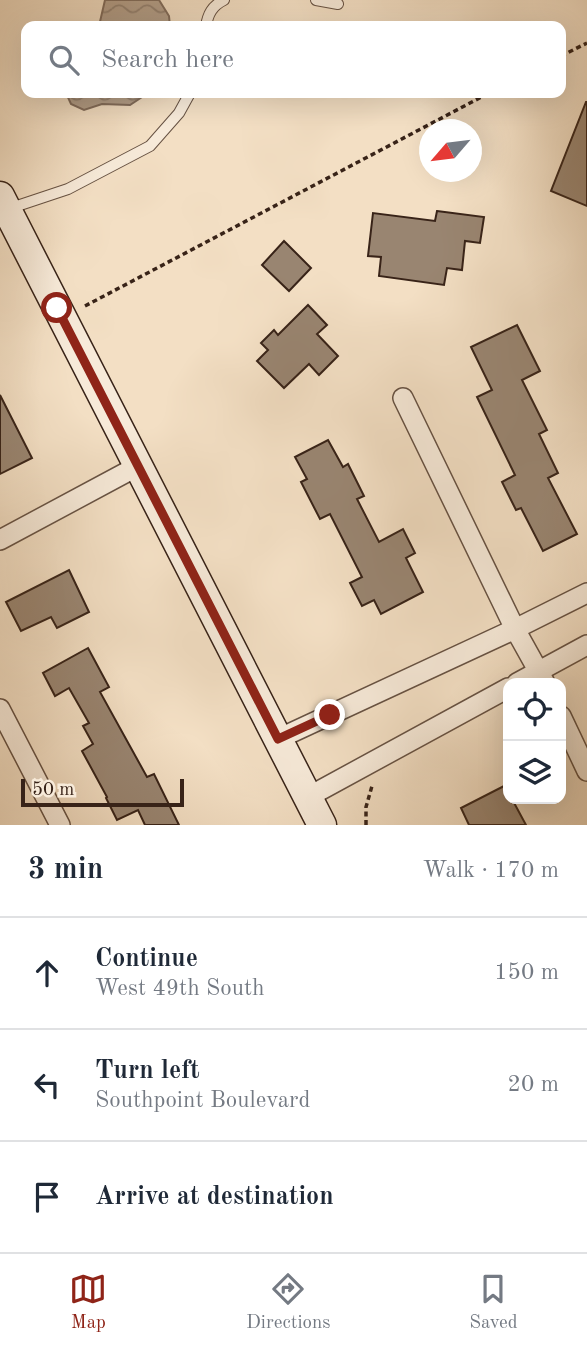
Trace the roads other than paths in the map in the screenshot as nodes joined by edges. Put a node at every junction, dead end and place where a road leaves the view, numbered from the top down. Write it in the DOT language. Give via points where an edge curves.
graph roads {
  1 [pos="224,0"];
  2 [pos="316,0"];
  3 [pos="338,4"];
  4 [pos="206,21"];
  5 [pos="187,98"];
  6 [pos="3,203"];
  7 [pos="403,398"];
  8 [pos="138,466"];
  9 [pos="0,540"];
  10 [pos="587,593"];
  11 [pos="515,629"];
  12 [pos="587,645"];
  13 [pos="542,677"];
  14 [pos="503,691"];
  15 [pos="0,709"];
  16 [pos="566,727"];
  17 [pos="278,739"];
  18 [pos="587,771"];
  19 [pos="308,797"];
  20 [pos="60,825"];
  21 [pos="322,825"];
  1 -- 4 [label="lane" via="208,13"];
  2 -- 3 [label="lane"];
  5 -- 6 [label="lane" via="150,146 68,189"];
  6 -- 8 [label="street"];
  7 -- 11 [label="street"];
  8 -- 9 [label="street"];
  8 -- 17 [label="street"];
  10 -- 11 [label="street"];
  11 -- 13 [label="street"];
  11 -- 17 [label="street"];
  12 -- 13 [label="street"];
  14 -- 19 [label="street"];
  15 -- 20 [label="street"];
  16 -- 18 [label="street"];
  17 -- 19 [label="street"];
  19 -- 21 [label="street"];
}
